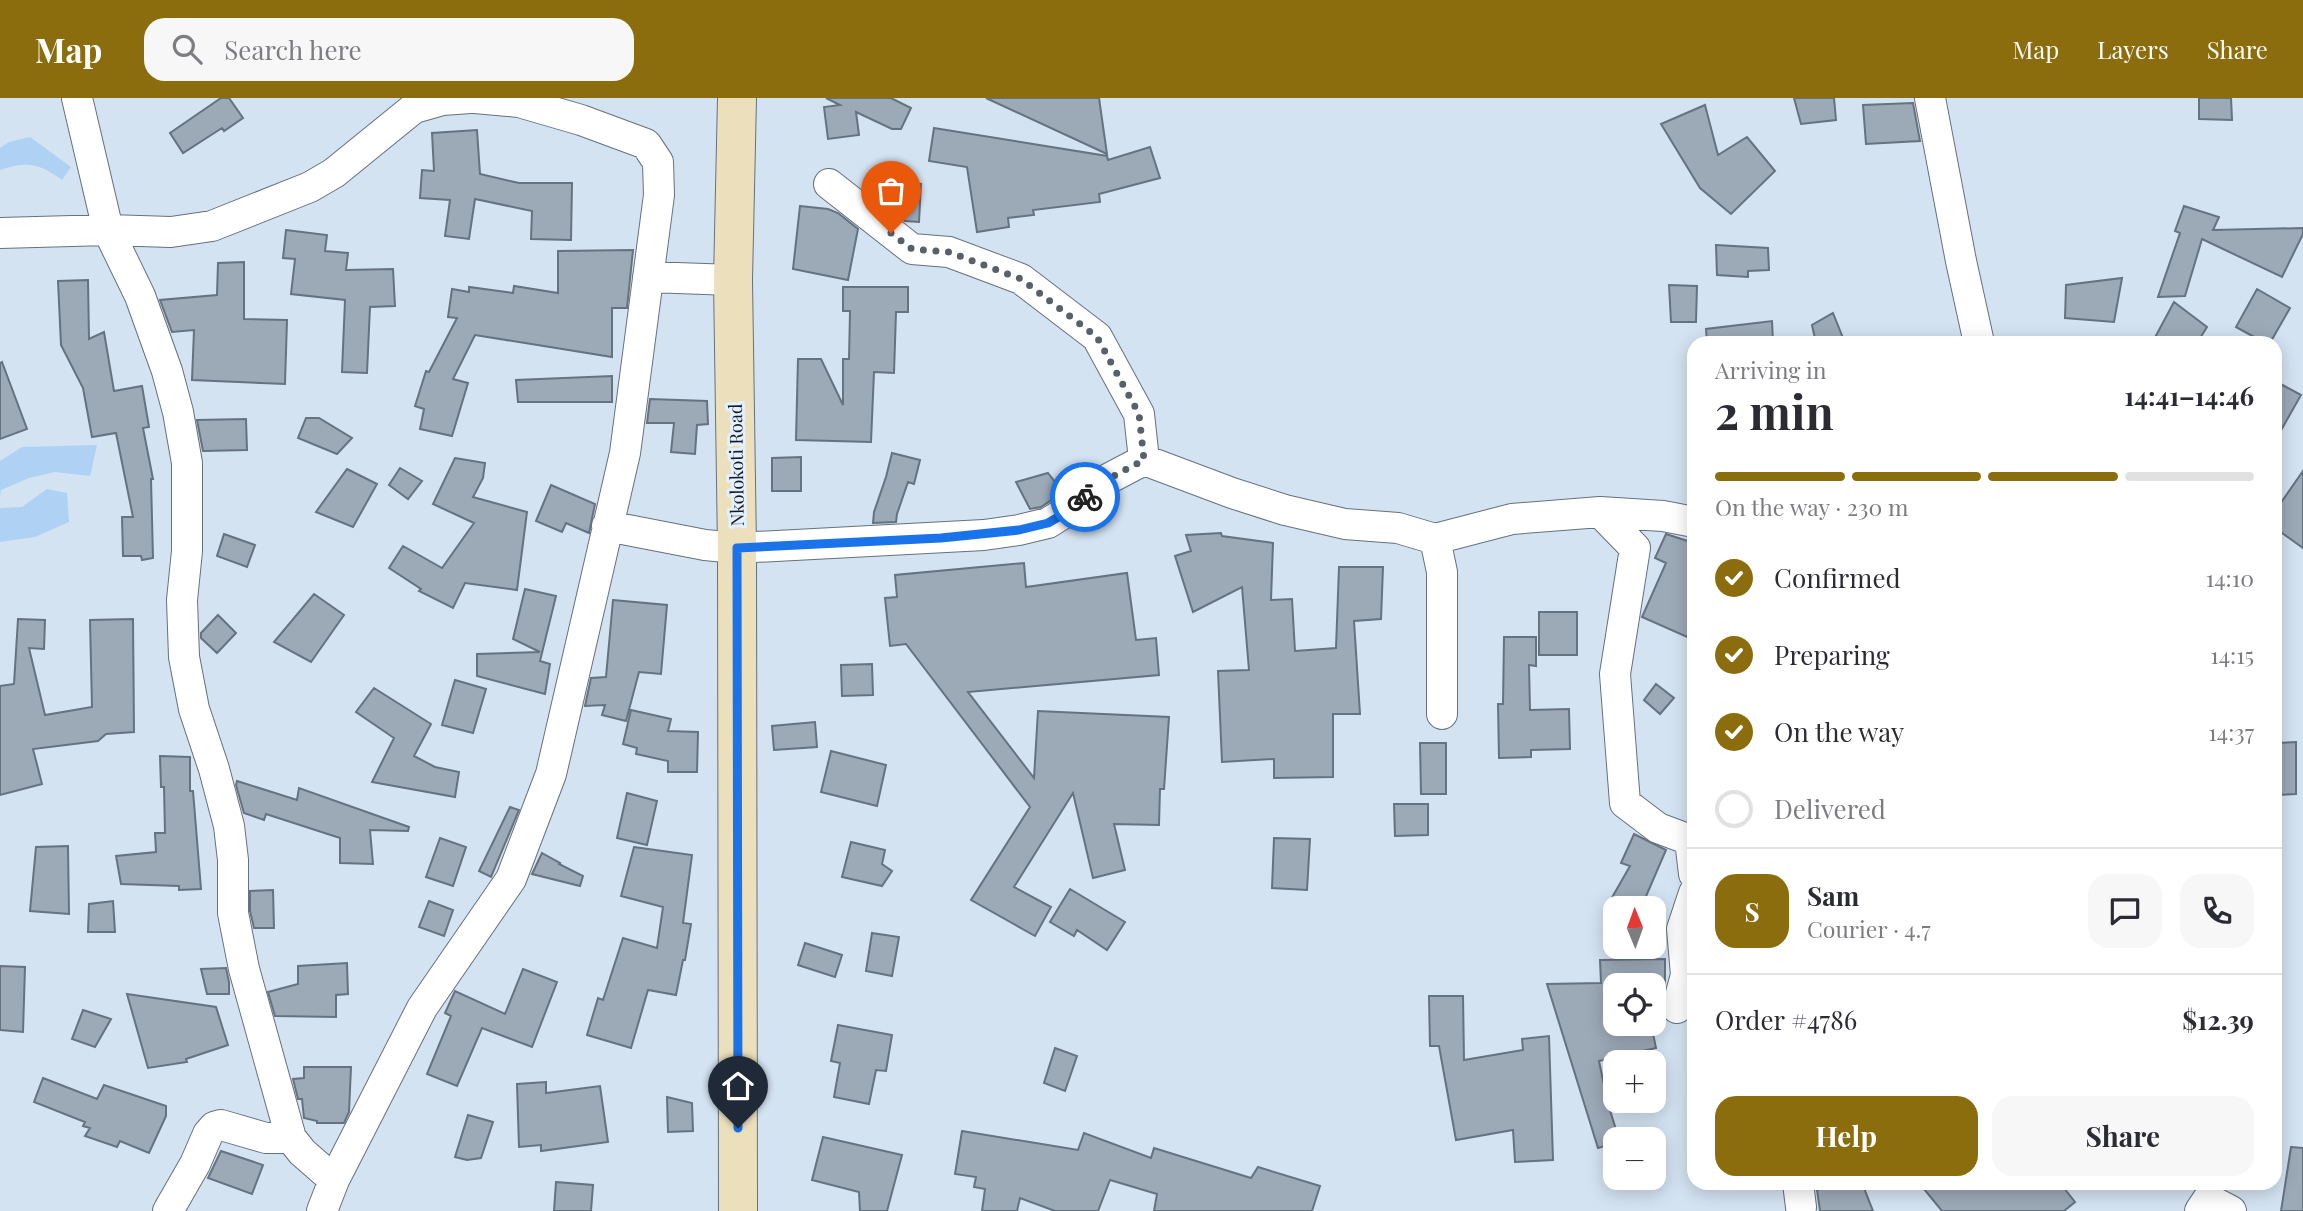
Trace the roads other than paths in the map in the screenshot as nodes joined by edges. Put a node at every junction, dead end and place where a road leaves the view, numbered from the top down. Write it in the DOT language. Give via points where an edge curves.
graph roads {
  1 [pos="77,98"];
  2 [pos="473,98"];
  3 [pos="737,98"];
  4 [pos="1930,98"];
  5 [pos="829,184"];
  6 [pos="108,230"];
  7 [pos="0,233"];
  8 [pos="648,277"];
  9 [pos="733,280"];
  10 [pos="1977,336"];
  11 [pos="1144,460"];
  12 [pos="1600,512"];
  13 [pos="1687,521"];
  14 [pos="607,526"];
  15 [pos="1435,539"];
  16 [pos="737,548"];
  17 [pos="1443,714"];
  18 [pos="1687,839"];
  19 [pos="1687,914"];
  20 [pos="1677,1008"];
  21 [pos="291,1138"];
  22 [pos="334,1180"];
  23 [pos="168,1211"];
  24 [pos="322,1211"];
  25 [pos="738,1211"];
  26 [pos="2200,1211"];
  27 [pos="2231,1211"];
  1 -- 6 [label="street"];
  2 -- 6 [label="street" via="415,108 310,187 212,226 171,232"];
  2 -- 8 [label="street" via="519,102 646,144 659,162"];
  3 -- 9 [label="main road, Nkolokoti Road"];
  4 -- 10 [label="street"];
  5 -- 11 [label="street" via="912,249 949,252 1021,279 1097,337 1139,414"];
  6 -- 7 [label="street"];
  6 -- 21 [label="street" via="140,296 178,412 187,463 184,657 194,709 229,826 233,913 244,969"];
  8 -- 9 [label="street"];
  8 -- 14 [label="street" via="625,453"];
  9 -- 16 [label="main road, Nkolokoti Road"];
  11 -- 15 [label="street" via="1285,510 1345,524 1398,528"];
  11 -- 16 [label="street" via="1106,480 1048,523 1019,530"];
  12 -- 13 [label="street"];
  12 -- 15 [label="street" via="1512,519"];
  12 -- 18 [label="street" via="1635,548 1615,674 1625,803 1658,828"];
  14 -- 16 [label="street"];
  14 -- 22 [label="street" via="551,774 511,879 422,1008"];
  15 -- 17 [label="street" via="1453,581"];
  16 -- 25 [label="main road, Nkolokoti Road"];
  19 -- 20 [label="street" via="1682,929 1686,975"];
  21 -- 22 [label="street"];
  21 -- 23 [label="street" via="266,1138 214,1127"];
  22 -- 24 [label="street"];
  26 -- 27 [label="street" via="2208,1199"];
}
